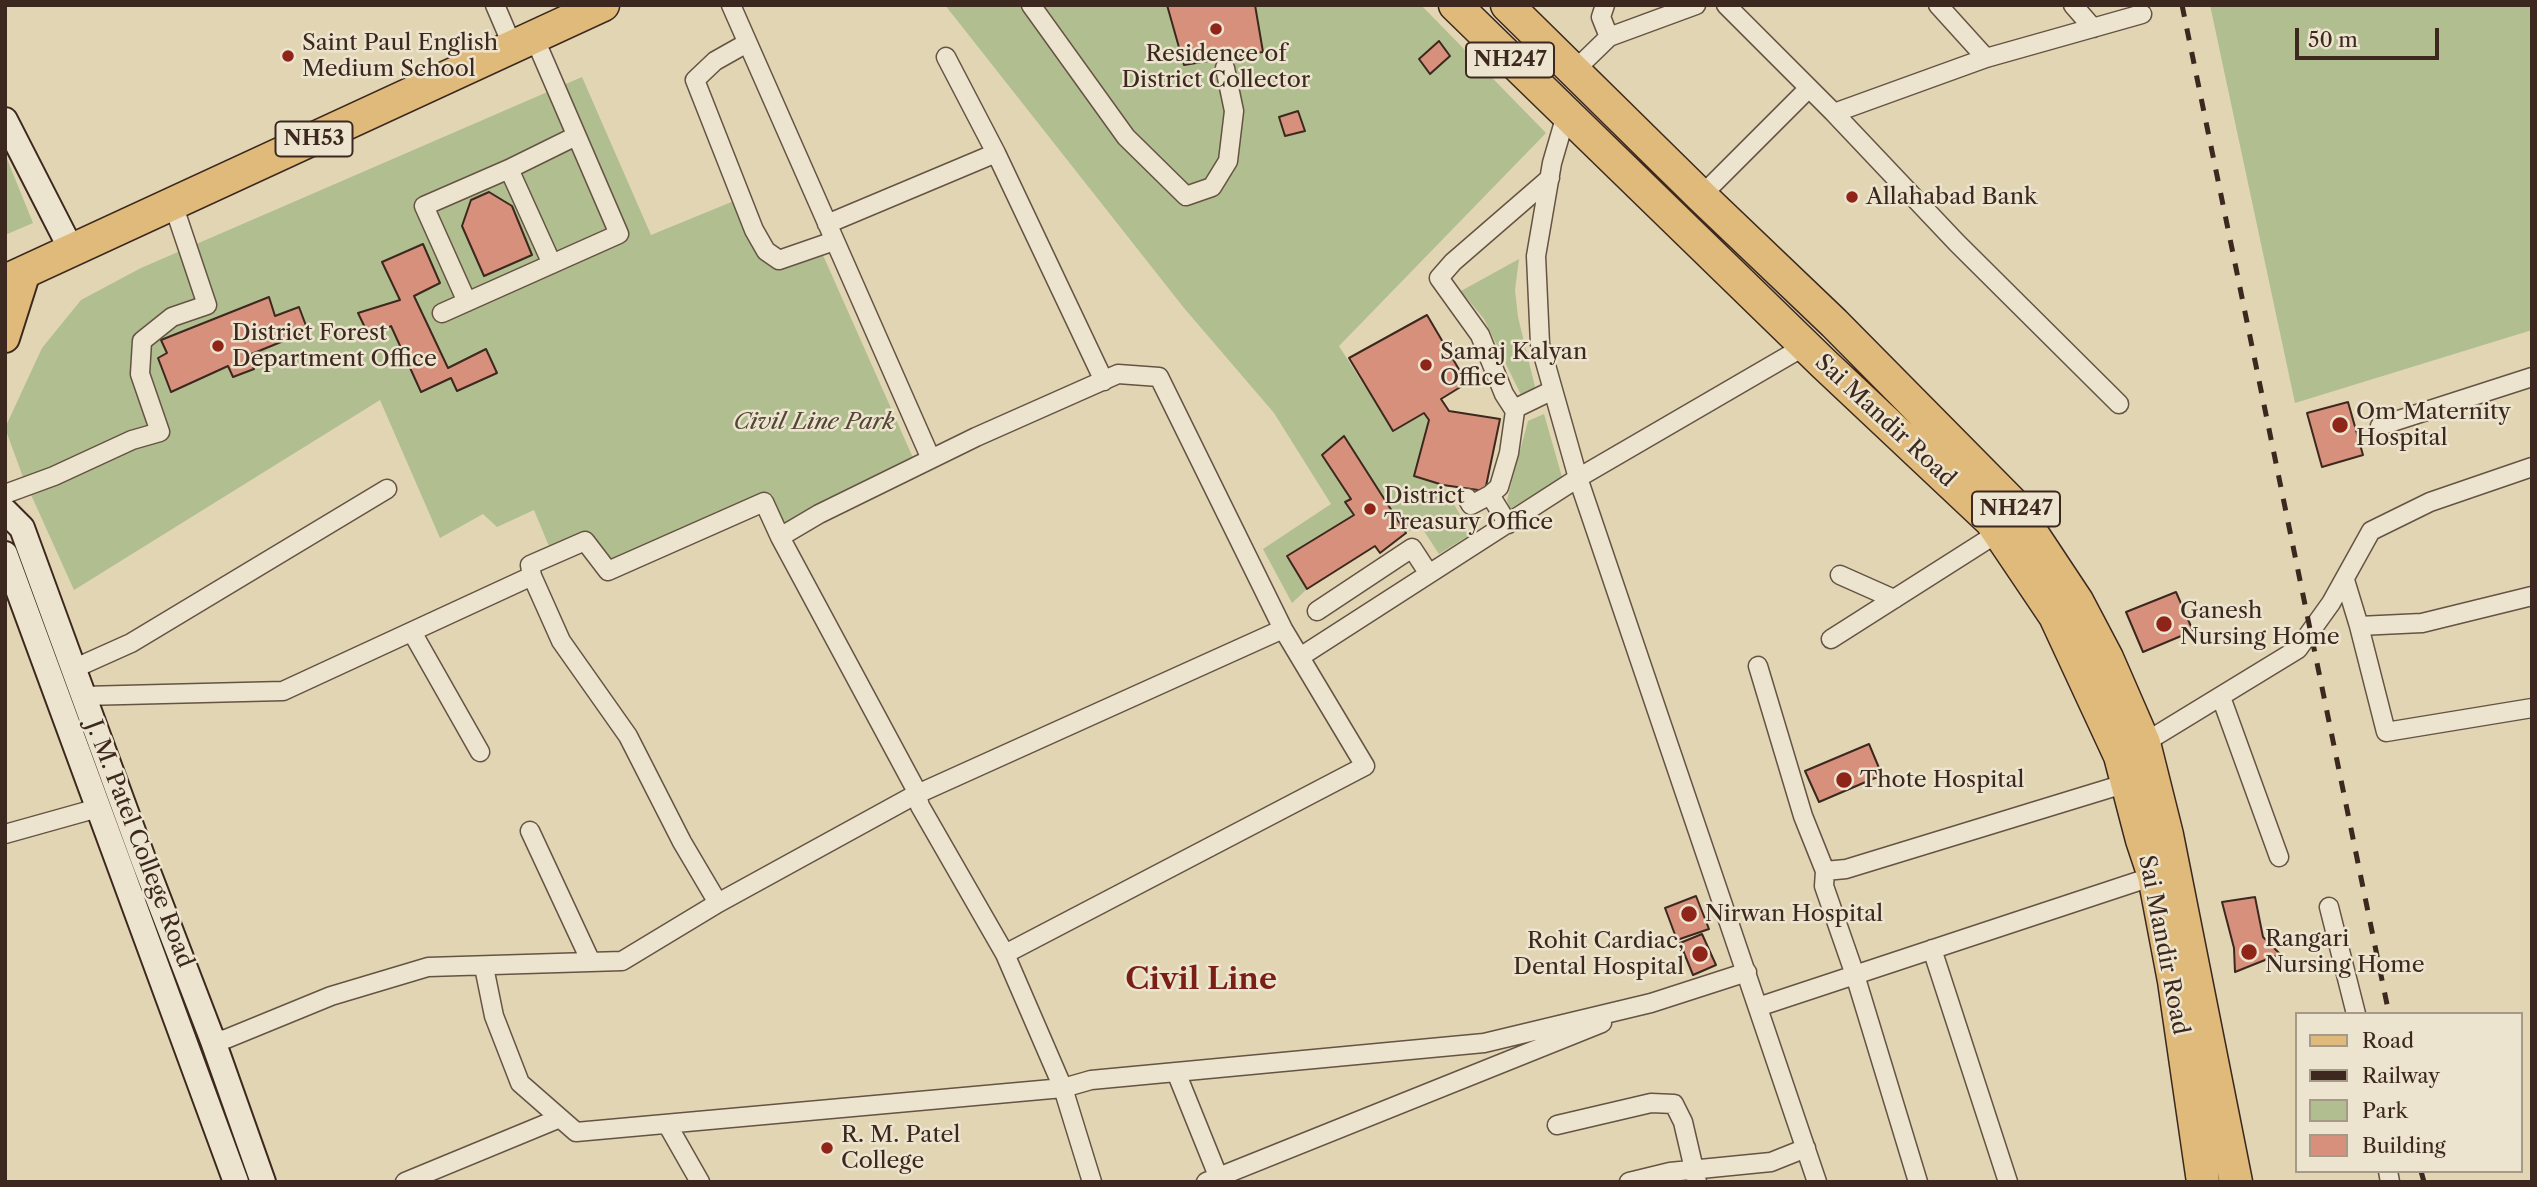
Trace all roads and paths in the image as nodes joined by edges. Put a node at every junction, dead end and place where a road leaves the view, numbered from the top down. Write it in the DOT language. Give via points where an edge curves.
graph roads {
  1 [pos="495,5"];
  2 [pos="603,5"];
  3 [pos="731,5"];
  4 [pos="1031,5"];
  5 [pos="1455,5"];
  6 [pos="1507,5"];
  7 [pos="1605,5"];
  8 [pos="1696,5"];
  9 [pos="1726,5"];
  10 [pos="1938,5"];
  11 [pos="2073,5"];
  12 [pos="2142,13"];
  13 [pos="2093,28"];
  14 [pos="1609,37"];
  15 [pos="524,42"];
  16 [pos="747,43"];
  17 [pos="946,57"];
  18 [pos="1986,58"];
  19 [pos="1224,68"];
  20 [pos="1584,79"];
  21 [pos="1808,89"];
  22 [pos="1834,113"];
  23 [pos="1566,115"];
  24 [pos="5,120"];
  25 [pos="576,136"];
  26 [pos="996,153"];
  27 [pos="509,169"];
  28 [pos="1550,178"];
  29 [pos="1701,196"];
  30 [pos="173,204"];
  31 [pos="827,224"];
  32 [pos="834,241"];
  33 [pos="72,251"];
  34 [pos="552,264"];
  35 [pos="16,277"];
  36 [pos="467,302"];
  37 [pos="442,313"];
  38 [pos="5,338"];
  39 [pos="1805,346"];
  40 [pos="2532,377"];
  41 [pos="1104,380"];
  42 [pos="1553,390"];
  43 [pos="2119,404"];
  44 [pos="1514,409"];
  45 [pos="2380,426"];
  46 [pos="931,459"];
  47 [pos="2532,467"];
  48 [pos="1578,478"];
  49 [pos="387,489"];
  50 [pos="5,494"];
  51 [pos="1490,495"];
  52 [pos="1467,498"];
  53 [pos="5,511"];
  54 [pos="1508,524"];
  55 [pos="2010,524"];
  56 [pos="780,537"];
  57 [pos="5,555"];
  58 [pos="1429,574"];
  59 [pos="1840,575"];
  60 [pos="532,576"];
  61 [pos="2345,580"];
  62 [pos="2532,596"];
  63 [pos="1894,598"];
  64 [pos="1317,611"];
  65 [pos="2359,626"];
  66 [pos="1283,629"];
  67 [pos="412,632"];
  68 [pos="1831,639"];
  69 [pos="1300,657"];
  70 [pos="1758,666"];
  71 [pos="72,682"];
  72 [pos="2221,698"];
  73 [pos="2532,708"];
  74 [pos="2144,743"];
  75 [pos="480,752"];
  76 [pos="2127,783"];
  77 [pos="917,794"];
  78 [pos="98,808"];
  79 [pos="530,831"];
  80 [pos="5,834"];
  81 [pos="2279,857"];
  82 [pos="1825,871"];
  83 [pos="2154,876"];
  84 [pos="718,903"];
  85 [pos="2329,907"];
  86 [pos="1932,949"];
  87 [pos="1005,954"];
  88 [pos="591,962"];
  89 [pos="484,967"];
  90 [pos="1747,971"];
  91 [pos="1855,975"];
  92 [pos="1651,1003"];
  93 [pos="1758,1007"];
  94 [pos="2355,1012"];
  95 [pos="211,1035"];
  96 [pos="183,1038"];
  97 [pos="1176,1072"];
  98 [pos="1063,1088"];
  99 [pos="560,1118"];
  100 [pos="667,1124"];
  101 [pos="1556,1125"];
  102 [pos="1806,1148"];
  103 [pos="1695,1176"];
  104 [pos="1212,1179"];
  105 [pos="236,1182"];
  106 [pos="263,1182"];
  107 [pos="405,1182"];
  108 [pos="701,1182"];
  109 [pos="1092,1182"];
  110 [pos="1629,1182"];
  111 [pos="1817,1182"];
  112 [pos="1918,1182"];
  113 [pos="2008,1182"];
  114 [pos="2203,1182"];
  115 [pos="2236,1182"];
  1 -- 15 [label="street"];
  2 -- 15 [label="highway, NH53"];
  3 -- 16 [label="street"];
  4 -- 19 [label="street" via="1126,137 1186,196 1212,187 1228,161 1234,111"];
  5 -- 23 [label="highway, Sai Mandir Road / NH247"];
  6 -- 20 [label="highway, Sai Mandir Road / NH247"];
  7 -- 14 [label="street" via="1601,17"];
  8 -- 14 [label="street"];
  9 -- 21 [label="street"];
  10 -- 18 [label="street"];
  11 -- 13 [label="street"];
  12 -- 13 [label="street"];
  13 -- 18 [label="street"];
  14 -- 20 [label="street"];
  15 -- 25 [label="street"];
  15 -- 30 [label="highway, NH53"];
  16 -- 31 [label="street"];
  16 -- 32 [label="street" via="715,61 695,80 754,230 766,251 779,260"];
  17 -- 26 [label="street"];
  18 -- 22 [label="street"];
  20 -- 23 [label="highway"];
  20 -- 29 [label="highway, Sai Mandir Road / NH247"];
  21 -- 22 [label="street"];
  21 -- 29 [label="street"];
  22 -- 43 [label="street"];
  23 -- 28 [label="street"];
  23 -- 39 [label="highway, Sai Mandir Road / NH247"];
  24 -- 33 [label="main road"];
  25 -- 27 [label="street"];
  25 -- 34 [label="street" via="619,234"];
  26 -- 31 [label="street"];
  26 -- 41 [label="street"];
  27 -- 34 [label="street"];
  27 -- 36 [label="street" via="424,206"];
  28 -- 42 [label="street" via="1536,256 1540,344"];
  28 -- 44 [label="street" via="1439,278 1480,335"];
  29 -- 55 [label="highway, Sai Mandir Road / NH247" via="2012,503"];
  30 -- 33 [label="highway, NH53"];
  30 -- 50 [label="street" via="207,305 172,317 142,341 140,374 160,432"];
  31 -- 32 [label="street"];
  32 -- 46 [label="street"];
  33 -- 35 [label="highway, NH53"];
  34 -- 36 [label="street"];
  35 -- 38 [label="main road"];
  36 -- 37 [label="street"];
  39 -- 48 [label="street"];
  39 -- 55 [label="highway, Sai Mandir Road / NH247" via="1991,521"];
  40 -- 45 [label="street"];
  41 -- 46 [label="street"];
  41 -- 66 [label="street" via="1118,374 1159,377"];
  42 -- 44 [label="street"];
  42 -- 48 [label="street"];
  44 -- 51 [label="street" via="1509,453 1499,487"];
  46 -- 56 [label="street"];
  47 -- 61 [label="street" via="2430,502 2371,531"];
  48 -- 54 [label="street"];
  48 -- 90 [label="street"];
  49 -- 71 [label="street"];
  51 -- 52 [label="street" via="1471,505"];
  51 -- 54 [label="street"];
  53 -- 71 [label="main road, J. M. Patel College Road" via="22,528"];
  54 -- 58 [label="street"];
  55 -- 63 [label="street"];
  55 -- 74 [label="highway, Sai Mandir Road / NH247" via="2077,601"];
  55 -- 76 [label="highway, Sai Mandir Road / NH247" via="2120,756"];
  56 -- 60 [label="street" via="764,502 608,571 585,541 530,565"];
  56 -- 77 [label="street"];
  57 -- 71 [label="main road, J. M. Patel College Road"];
  58 -- 64 [label="street" via="1412,548"];
  58 -- 69 [label="street"];
  59 -- 63 [label="street"];
  60 -- 67 [label="street"];
  60 -- 84 [label="street" via="561,641 628,736"];
  61 -- 65 [label="street"];
  61 -- 72 [label="street" via="2298,649"];
  62 -- 65 [label="street" via="2421,623"];
  63 -- 68 [label="street"];
  65 -- 73 [label="street" via="2386,732"];
  66 -- 69 [label="street"];
  66 -- 77 [label="street"];
  67 -- 71 [label="street" via="283,691"];
  67 -- 75 [label="street"];
  69 -- 87 [label="street" via="1365,766"];
  70 -- 82 [label="street" via="1803,816"];
  71 -- 78 [label="main road, J. M. Patel College Road"];
  71 -- 95 [label="main road, J. M. Patel College Road"];
  72 -- 74 [label="street"];
  72 -- 81 [label="street"];
  74 -- 115 [label="highway, Sai Mandir Road / NH247" via="2170,848"];
  76 -- 82 [label="street" via="1846,869"];
  76 -- 83 [label="highway, Sai Mandir Road / NH247"];
  77 -- 84 [label="street"];
  77 -- 87 [label="street"];
  78 -- 80 [label="street"];
  78 -- 96 [label="main road, J. M. Patel College Road"];
  79 -- 88 [label="street"];
  82 -- 91 [label="street" via="1824,887"];
  83 -- 86 [label="street"];
  83 -- 114 [label="highway, Sai Mandir Road / NH247"];
  84 -- 88 [label="street" via="622,961"];
  85 -- 94 [label="street"];
  86 -- 91 [label="street"];
  86 -- 113 [label="street"];
  87 -- 98 [label="street"];
  88 -- 89 [label="street"];
  89 -- 95 [label="street" via="428,967 331,996 226,1039"];
  89 -- 99 [label="street" via="494,1016 520,1083"];
  90 -- 92 [label="street"];
  90 -- 93 [label="street"];
  91 -- 93 [label="street"];
  91 -- 112 [label="street"];
  92 -- 97 [label="street" via="1484,1043"];
  92 -- 104 [label="street"];
  93 -- 102 [label="street"];
  95 -- 96 [label="main road"];
  95 -- 106 [label="main road, J. M. Patel College Road"];
  96 -- 105 [label="main road, J. M. Patel College Road"];
  97 -- 98 [label="street" via="1091,1080"];
  97 -- 104 [label="street"];
  98 -- 100 [label="street"];
  98 -- 109 [label="street"];
  99 -- 100 [label="street" via="576,1132"];
  99 -- 107 [label="street"];
  100 -- 108 [label="street"];
  101 -- 103 [label="street" via="1651,1102 1674,1104 1683,1122"];
  102 -- 103 [label="street" via="1771,1162"];
  102 -- 111 [label="street"];
  103 -- 110 [label="street" via="1670,1172"];
}
